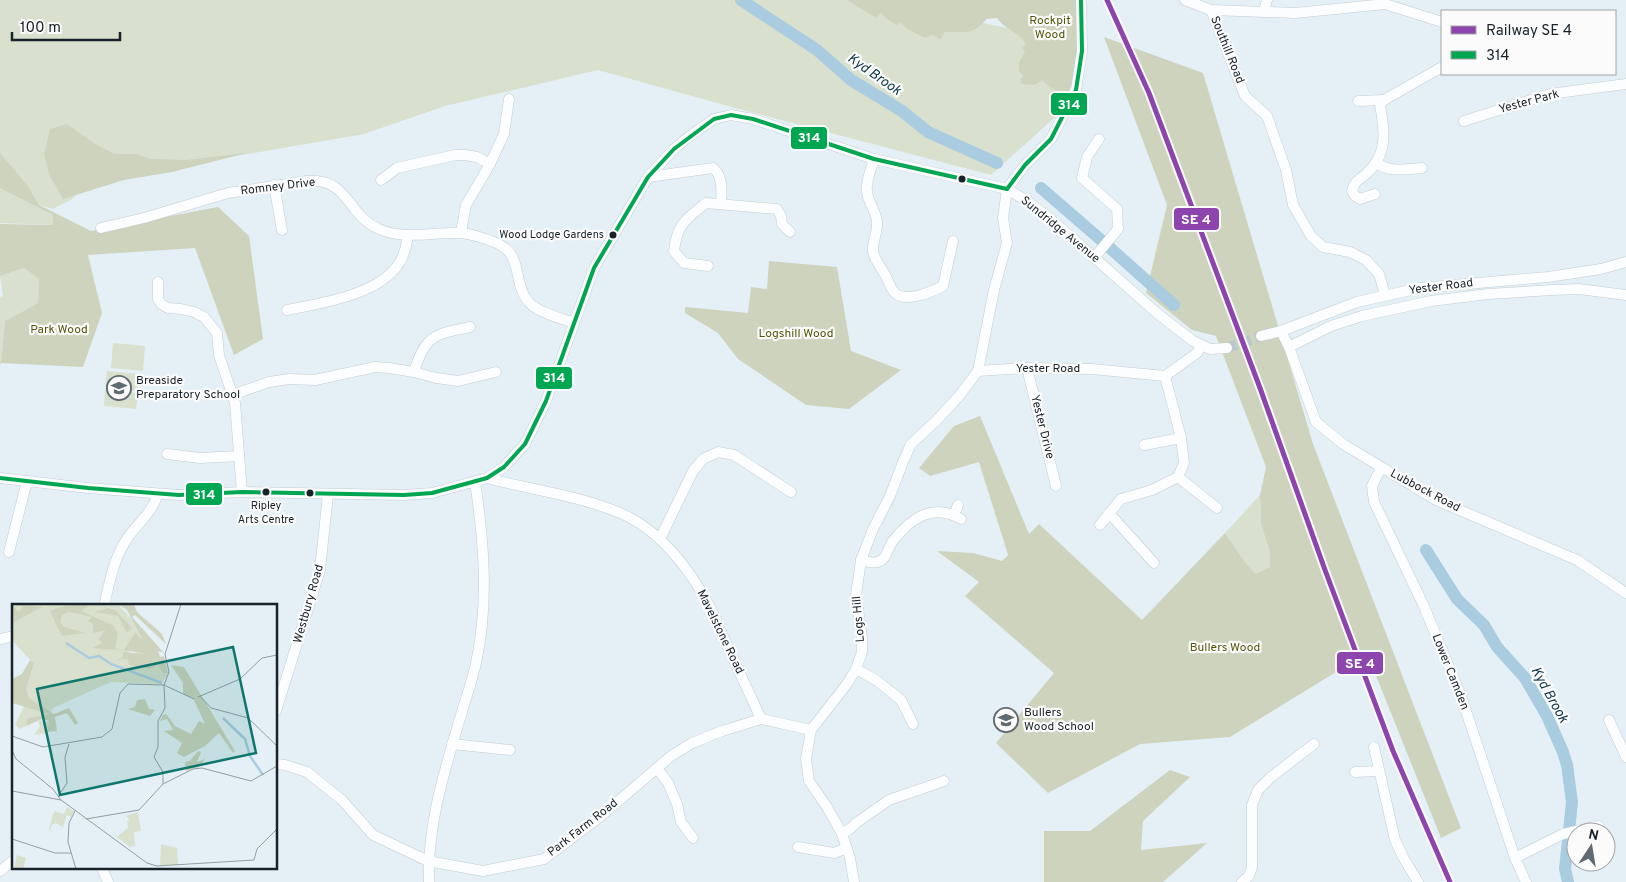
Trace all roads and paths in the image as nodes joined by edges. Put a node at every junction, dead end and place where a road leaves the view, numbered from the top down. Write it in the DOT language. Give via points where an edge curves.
graph roads {
  1 [pos="1185,0"];
  2 [pos="1267,0"];
  3 [pos="1085,1"];
  4 [pos="1211,10"];
  5 [pos="1264,11"];
  6 [pos="1441,22"];
  7 [pos="1441,68"];
  8 [pos="1626,84"];
  9 [pos="509,99"];
  10 [pos="1384,100"];
  11 [pos="1358,102"];
  12 [pos="1464,121"];
  13 [pos="1099,139"];
  14 [pos="874,159"];
  15 [pos="1376,163"];
  16 [pos="490,164"];
  17 [pos="1422,168"];
  18 [pos="648,177"];
  19 [pos="381,180"];
  20 [pos="274,186"];
  21 [pos="1007,189"];
  22 [pos="1375,194"];
  23 [pos="721,204"];
  24 [pos="101,228"];
  25 [pos="282,230"];
  26 [pos="460,232"];
  27 [pos="790,232"];
  28 [pos="408,236"];
  29 [pos="953,241"];
  30 [pos="1094,258"];
  31 [pos="1626,262"];
  32 [pos="708,266"];
  33 [pos="158,282"];
  34 [pos="1385,295"];
  35 [pos="1626,295"];
  36 [pos="287,310"];
  37 [pos="574,323"];
  38 [pos="470,327"];
  39 [pos="1281,330"];
  40 [pos="1261,336"];
  41 [pos="1201,346"];
  42 [pos="1289,347"];
  43 [pos="1227,348"];
  44 [pos="1027,368"];
  45 [pos="978,371"];
  46 [pos="414,372"];
  47 [pos="496,372"];
  48 [pos="1165,376"];
  49 [pos="232,395"];
  50 [pos="1181,438"];
  51 [pos="1144,445"];
  52 [pos="167,454"];
  53 [pos="239,456"];
  54 [pos="504,468"];
  55 [pos="1381,468"];
  56 [pos="1178,477"];
  57 [pos="0,478"];
  58 [pos="487,478"];
  59 [pos="27,481"];
  60 [pos="475,482"];
  61 [pos="507,483"];
  62 [pos="1056,486"];
  63 [pos="242,492"];
  64 [pos="791,492"];
  65 [pos="157,494"];
  66 [pos="328,494"];
  67 [pos="958,505"];
  68 [pos="1218,508"];
  69 [pos="1110,513"];
  70 [pos="1100,524"];
  71 [pos="660,539"];
  72 [pos="8,552"];
  73 [pos="861,560"];
  74 [pos="1154,563"];
  75 [pos="1626,594"];
  76 [pos="105,604"];
  77 [pos="856,669"];
  78 [pos="278,705"];
  79 [pos="761,719"];
  80 [pos="1609,720"];
  81 [pos="913,724"];
  82 [pos="810,730"];
  83 [pos="452,744"];
  84 [pos="1314,744"];
  85 [pos="1374,747"];
  86 [pos="510,750"];
  87 [pos="1626,758"];
  88 [pos="278,764"];
  89 [pos="657,768"];
  90 [pos="1379,771"];
  91 [pos="1356,772"];
  92 [pos="944,781"];
  93 [pos="1566,833"];
  94 [pos="842,834"];
  95 [pos="812,837"];
  96 [pos="693,838"];
  97 [pos="798,847"];
  98 [pos="810,848"];
  99 [pos="847,848"];
  100 [pos="1515,858"];
  101 [pos="428,861"];
  102 [pos="12,862"];
  103 [pos="103,870"];
  104 [pos="0,871"];
  105 [pos="108,882"];
  106 [pos="429,882"];
  107 [pos="854,882"];
  108 [pos="1242,882"];
  109 [pos="1418,882"];
  110 [pos="1526,882"];
  1 -- 4 [label="street, Southill Road"];
  2 -- 5 [label="street"];
  3 -- 21 [label="street" via="1076,90 1051,139"];
  4 -- 5 [label="street"];
  4 -- 34 [label="street, Southill Road" via="1245,96 1267,116 1286,170 1293,205 1311,236 1323,247 1350,252 1366,260 1379,274"];
  5 -- 6 [label="street" via="1295,12 1385,4"];
  7 -- 10 [label="street"];
  8 -- 12 [label="street, Yester Park" via="1550,94"];
  9 -- 16 [label="street" via="504,134"];
  10 -- 11 [label="street"];
  10 -- 15 [label="street" via="1380,105 1382,150"];
  13 -- 30 [label="street" via="1087,156 1082,178 1117,209 1118,228"];
  14 -- 18 [label="street, Sundridge Avenue" via="753,119 731,115 714,119 691,134"];
  14 -- 21 [label="street, Sundridge Avenue"];
  14 -- 29 [label="street" via="867,186 878,225 873,251 893,291 907,297 943,286"];
  15 -- 17 [label="street" via="1385,169"];
  15 -- 22 [label="street" via="1356,180 1352,191 1360,199"];
  16 -- 19 [label="street" via="477,157 455,155 397,168"];
  16 -- 26 [label="street" via="466,205"];
  18 -- 23 [label="street" via="713,168 721,184"];
  18 -- 37 [label="street, Sundridge Avenue" via="594,268"];
  20 -- 24 [label="street, Romney Drive" via="228,193"];
  20 -- 25 [label="street"];
  20 -- 28 [label="street, Romney Drive" via="317,180 328,182 340,191 364,221 379,229"];
  21 -- 30 [label="street, Sundridge Avenue" via="1030,203"];
  21 -- 45 [label="street, Logs Hill" via="1002,218 1007,243"];
  23 -- 27 [label="street" via="777,209 782,224"];
  23 -- 32 [label="street" via="706,203 683,222 676,237 674,251 684,263"];
  26 -- 28 [label="street, Romney Drive"];
  26 -- 37 [label="street, Romney Drive" via="503,246 516,265 525,299 543,311"];
  28 -- 36 [label="street" via="401,261 383,279 335,300"];
  30 -- 41 [label="street, Sundridge Avenue" via="1158,314"];
  31 -- 34 [label="street, Yester Road" via="1548,277 1426,287"];
  33 -- 49 [label="street" via="161,304 204,317 217,333 219,355"];
  34 -- 39 [label="street, Yester Road"];
  35 -- 42 [label="street" via="1578,289 1431,301 1331,326"];
  37 -- 54 [label="street, Sundridge Avenue" via="540,413 525,444"];
  38 -- 46 [label="street" via="440,333 420,353"];
  39 -- 40 [label="street, Yester Road"];
  39 -- 42 [label="street, Lubbock Road"];
  41 -- 43 [label="street"];
  41 -- 48 [label="street"];
  42 -- 55 [label="street, Lubbock Road" via="1316,422"];
  44 -- 45 [label="street, Yester Road"];
  44 -- 48 [label="street, Yester Road"];
  44 -- 62 [label="street, Yester Drive"];
  45 -- 73 [label="street, Logs Hill" via="959,396 912,444"];
  46 -- 47 [label="street" via="458,381"];
  46 -- 49 [label="street" via="375,367 315,380 269,382"];
  48 -- 50 [label="street"];
  49 -- 53 [label="street"];
  50 -- 51 [label="street"];
  50 -- 56 [label="street" via="1184,463"];
  52 -- 53 [label="street" via="200,458"];
  53 -- 63 [label="street"];
  54 -- 58 [label="street, Sundridge Avenue"];
  54 -- 61 [label="street"];
  55 -- 75 [label="street, Lubbock Road" via="1436,500 1577,560"];
  55 -- 100 [label="street, Lower Camden" via="1372,486 1374,502 1423,604 1461,696"];
  56 -- 68 [label="street"];
  56 -- 69 [label="street" via="1152,490 1121,499"];
  57 -- 59 [label="street, Sundridge Avenue"];
  58 -- 60 [label="street, Sundridge Avenue"];
  58 -- 61 [label="street, Mavelstone Road"];
  59 -- 65 [label="street, Sundridge Avenue"];
  59 -- 72 [label="street"];
  60 -- 66 [label="street, Sundridge Avenue" via="432,493"];
  60 -- 83 [label="street" via="483,560 482,632 476,665"];
  61 -- 71 [label="street, Mavelstone Road" via="599,505 641,524"];
  63 -- 65 [label="street, Sundridge Avenue"];
  63 -- 66 [label="street, Sundridge Avenue"];
  64 -- 71 [label="street" via="734,455 718,452 703,459 693,471"];
  65 -- 76 [label="street" via="156,502 123,544"];
  66 -- 78 [label="street, Westbury Road" via="320,570"];
  67 -- 73 [label="street" via="957,517 939,511 923,514 897,537 883,559 877,562"];
  69 -- 70 [label="street"];
  69 -- 74 [label="street"];
  71 -- 79 [label="street, Mavelstone Road" via="687,570 706,599"];
  73 -- 77 [label="street, Logs Hill" via="856,595 862,652"];
  77 -- 81 [label="street" via="876,680 900,700"];
  77 -- 82 [label="street, Logs Hill"];
  79 -- 82 [label="street, Park Farm Road"];
  79 -- 89 [label="street, Park Farm Road" via="692,743"];
  80 -- 87 [label="street"];
  82 -- 94 [label="street" via="806,759 810,781"];
  83 -- 86 [label="street"];
  83 -- 101 [label="street" via="438,793"];
  84 -- 108 [label="street" via="1258,790 1252,805 1252,867"];
  85 -- 90 [label="street"];
  88 -- 101 [label="street, Park Farm Road" via="307,772 342,800 374,836"];
  89 -- 96 [label="street" via="668,783 681,822"];
  89 -- 101 [label="street, Park Farm Road" via="544,859 483,871"];
  90 -- 91 [label="street"];
  90 -- 109 [label="street" via="1395,840"];
  92 -- 94 [label="street" via="889,800"];
  93 -- 100 [label="street"];
  94 -- 99 [label="street"];
  95 -- 98 [label="street"];
  97 -- 98 [label="street"];
  98 -- 99 [label="street" via="834,853"];
  99 -- 107 [label="street"];
  100 -- 110 [label="street, Lower Camden"];
  101 -- 106 [label="street"];
  102 -- 104 [label="street"];
  103 -- 105 [label="street"];
}
